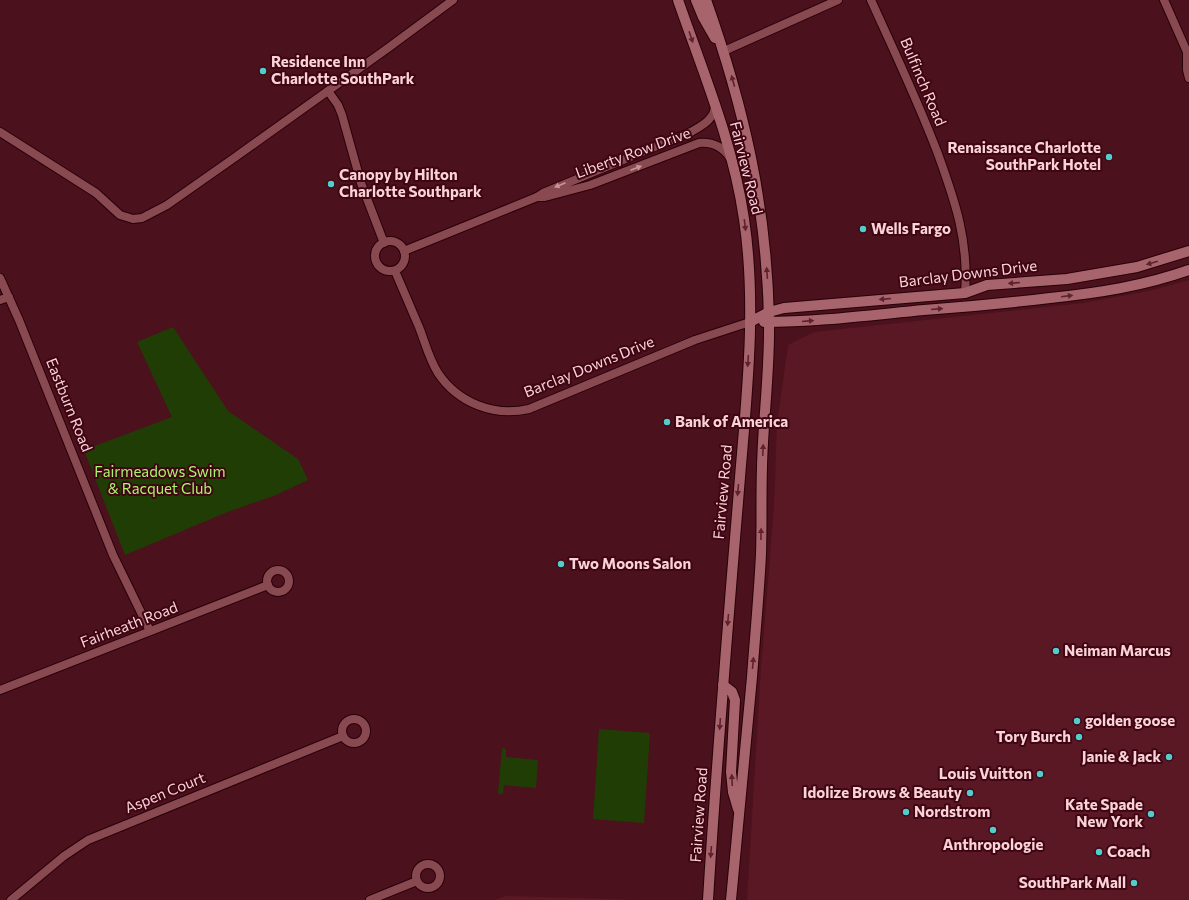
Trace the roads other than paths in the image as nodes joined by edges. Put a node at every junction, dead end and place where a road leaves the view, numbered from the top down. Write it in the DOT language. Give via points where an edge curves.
graph roads {
  1 [pos="453,0"];
  2 [pos="678,0"];
  3 [pos="696,0"];
  4 [pos="706,0"];
  5 [pos="838,0"];
  6 [pos="871,0"];
  7 [pos="1164,0"];
  8 [pos="724,51"];
  9 [pos="1188,52"];
  10 [pos="1189,78"];
  11 [pos="328,91"];
  12 [pos="715,106"];
  13 [pos="0,132"];
  14 [pos="731,160"];
  15 [pos="537,197"];
  16 [pos="384,243"];
  17 [pos="404,251"];
  18 [pos="1189,251"];
  19 [pos="1189,270"];
  20 [pos="395,271"];
  21 [pos="0,278"];
  22 [pos="965,293"];
  23 [pos="9,297"];
  24 [pos="0,300"];
  25 [pos="967,307"];
  26 [pos="769,317"];
  27 [pos="750,322"];
  28 [pos="268,585"];
  29 [pos="150,631"];
  30 [pos="723,685"];
  31 [pos="0,690"];
  32 [pos="343,736"];
  33 [pos="739,818"];
  34 [pos="417,881"];
  35 [pos="11,900"];
  36 [pos="370,900"];
  37 [pos="708,900"];
  38 [pos="731,900"];
  1 -- 11 [label="street"];
  2 -- 12 [label="main road, Fairview Road, one-way"];
  3 -- 8 [label="main road" via="707,25"];
  4 -- 8 [label="main road, Fairview Road"];
  5 -- 8 [label="street"];
  6 -- 22 [label="street, Bulfinch Road" via="925,121 954,202 964,238 967,272"];
  7 -- 9 [label="street"];
  26 -- 8 [label="main road, Fairview Road, one-way" via="761,208 746,130"];
  9 -- 10 [label="street"];
  11 -- 13 [label="street" via="178,198 137,219 123,217 96,193"];
  11 -- 16 [label="street" via="342,115 361,183"];
  12 -- 14 [label="main road, Fairview Road"];
  12 -- 15 [label="street, Liberty Row Drive, one-way" via="712,117 691,132"];
  15 -- 14 [label="street, Liberty Row Drive, one-way" via="590,185 699,143 718,146"];
  14 -- 27 [label="main road, Fairview Road, one-way" via="744,222 749,268"];
  15 -- 17 [label="street, Liberty Row Drive"];
  16 -- 17 [label="street" via="394,242"];
  16 -- 20 [label="street" via="377,250 378,264 385,270"];
  17 -- 20 [label="street" via="403,265"];
  18 -- 22 [label="main road, Barclay Downs Drive, one-way" via="1137,267 1067,279 987,285"];
  25 -- 19 [label="main road, Barclay Downs Drive, one-way" via="1118,289"];
  20 -- 27 [label="street, Barclay Downs Drive" via="438,372 450,388 464,399 490,409 511,412 529,409 695,340"];
  21 -- 23 [label="street, Eastburn Road"];
  22 -- 25 [label="main road"];
  22 -- 26 [label="main road, Barclay Downs Drive, one-way" via="784,308"];
  23 -- 24 [label="street"];
  23 -- 29 [label="street, Eastburn Road" via="113,555"];
  26 -- 25 [label="main road, Barclay Downs Drive, one-way" via="807,321"];
  26 -- 27 [label="main road, Barclay Downs Drive"];
  33 -- 26 [label="main road, Fairview Road, one-way" via="759,588"];
  27 -- 30 [label="main road, Fairview Road, one-way"];
  28 -- 29 [label="street, Fairheath Road"];
  29 -- 31 [label="street, Fairheath Road"];
  33 -- 30 [label="main road, one-way" via="731,772 735,700 732,692"];
  30 -- 37 [label="main road, Fairview Road, one-way"];
  32 -- 35 [label="street, Aspen Court" via="88,840 64,856"];
  33 -- 38 [label="main road, Fairview Road"];
  34 -- 36 [label="street"];
}
